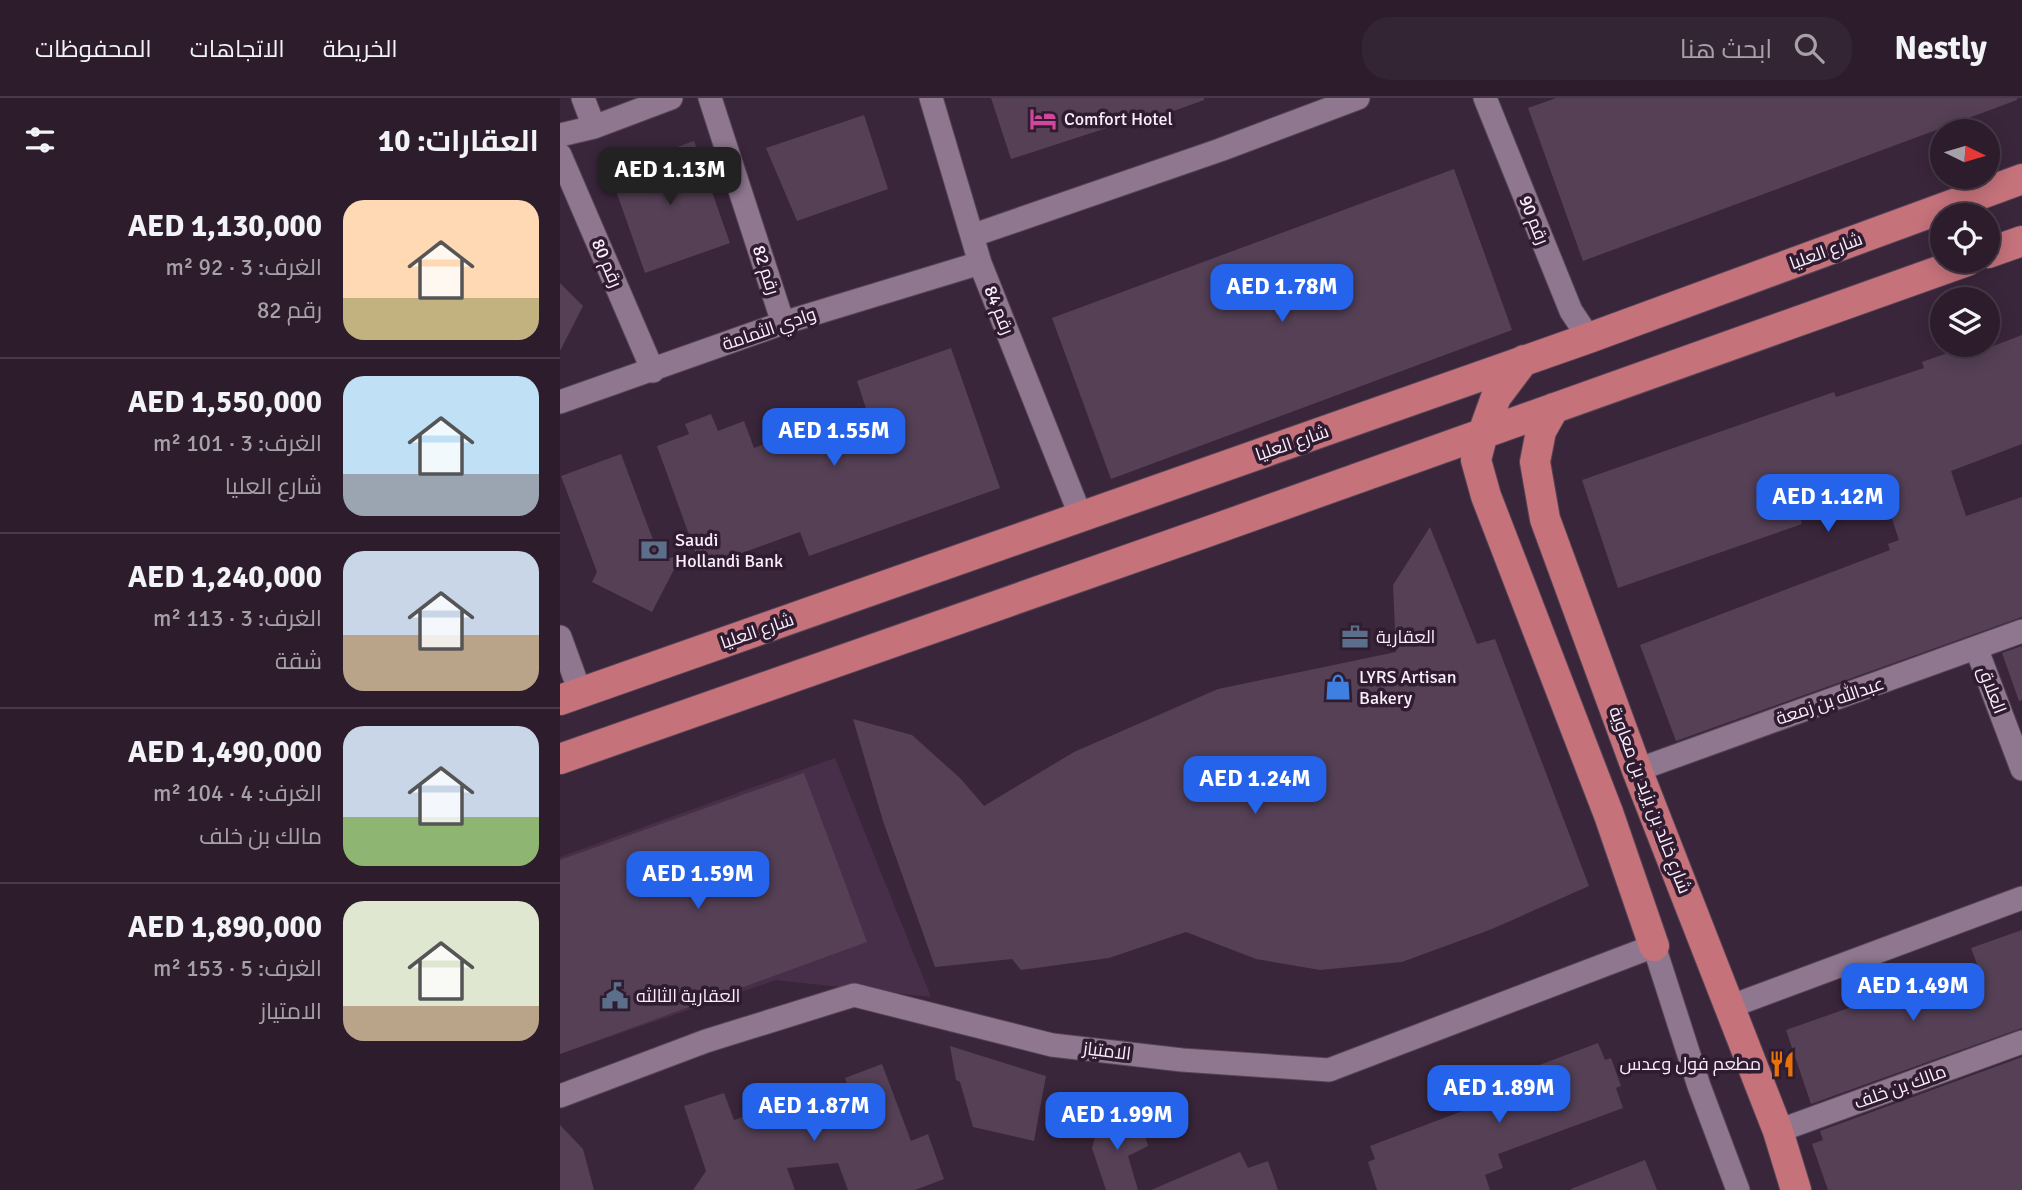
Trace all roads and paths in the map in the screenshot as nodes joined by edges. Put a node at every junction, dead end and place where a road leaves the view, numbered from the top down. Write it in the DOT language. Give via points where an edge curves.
graph roads {
  1 [pos="583,98"];
  2 [pos="671,98"];
  3 [pos="710,98"];
  4 [pos="931,98"];
  5 [pos="1358,98"];
  6 [pos="1485,98"];
  7 [pos="594,127"];
  8 [pos="560,135"];
  9 [pos="560,155"];
  10 [pos="2022,180"];
  11 [pos="974,235"];
  12 [pos="2022,241"];
  13 [pos="2000,249"];
  14 [pos="980,262"];
  15 [pos="1933,273"];
  16 [pos="783,323"];
  17 [pos="1589,338"];
  18 [pos="1524,360"];
  19 [pos="653,370"];
  20 [pos="560,402"];
  21 [pos="1554,408"];
  22 [pos="1483,433"];
  23 [pos="1082,517"];
  24 [pos="1545,519"];
  25 [pos="1502,531"];
  26 [pos="2022,631"];
  27 [pos="560,637"];
  28 [pos="1977,650"];
  29 [pos="570,696"];
  30 [pos="560,759"];
  31 [pos="2022,769"];
  32 [pos="1637,770"];
  33 [pos="2022,898"];
  34 [pos="1654,946"];
  35 [pos="1730,1007"];
  36 [pos="2022,1042"];
  37 [pos="560,1096"];
  38 [pos="1778,1131"];
  39 [pos="1738,1190"];
  40 [pos="1796,1190"];
  1 -- 7 [label="street"];
  2 -- 7 [label="street"];
  3 -- 16 [label="street, رقم 82"];
  4 -- 11 [label="street, رقم 84"];
  5 -- 11 [label="street"];
  6 -- 17 [label="street, رقم 90" via="1571,311"];
  7 -- 8 [label="street"];
  9 -- 19 [label="street, رقم 80"];
  10 -- 17 [label="main road, شارع العليا"];
  11 -- 14 [label="street, رقم 84"];
  12 -- 13 [label="main road"];
  14 -- 16 [label="street, وادي الثمامة"];
  14 -- 23 [label="street, رقم 84"];
  15 -- 21 [label="main road"];
  16 -- 19 [label="street, وادي الثمامة"];
  17 -- 18 [label="main road, شارع العليا"];
  18 -- 22 [label="main road" via="1496,397"];
  18 -- 23 [label="main road, شارع العليا"];
  19 -- 20 [label="street, وادي الثمامة"];
  21 -- 22 [label="main road"];
  21 -- 24 [label="main road, شارع خالد بن يزيد بن معاوية" via="1541,431 1535,462"];
  22 -- 25 [label="main road" via="1476,460"];
  22 -- 30 [label="main road"];
  23 -- 29 [label="main road, شارع العليا"];
  24 -- 25 [label="main road" via="1533,513 1520,514"];
  24 -- 32 [label="main road, شارع خالد بن يزيد بن معاوية"];
  25 -- 34 [label="main road"];
  26 -- 28 [label="street, عبدالله بن زمعة"];
  27 -- 29 [label="street"];
  28 -- 31 [label="street, العلاق"];
  28 -- 32 [label="street, عبدالله بن زمعة"];
  32 -- 35 [label="main road, شارع خالد بن يزيد بن معاوية"];
  33 -- 35 [label="street"];
  34 -- 37 [label="street, الامتياز" via="1329,1070 1052,1045 855,995 706,1041"];
  34 -- 39 [label="street"];
  35 -- 38 [label="main road, شارع خالد بن يزيد بن معاوية"];
  36 -- 38 [label="street, مالك بن خلف"];
  38 -- 40 [label="main road, شارع خالد بن يزيد بن معاوية"];
}
